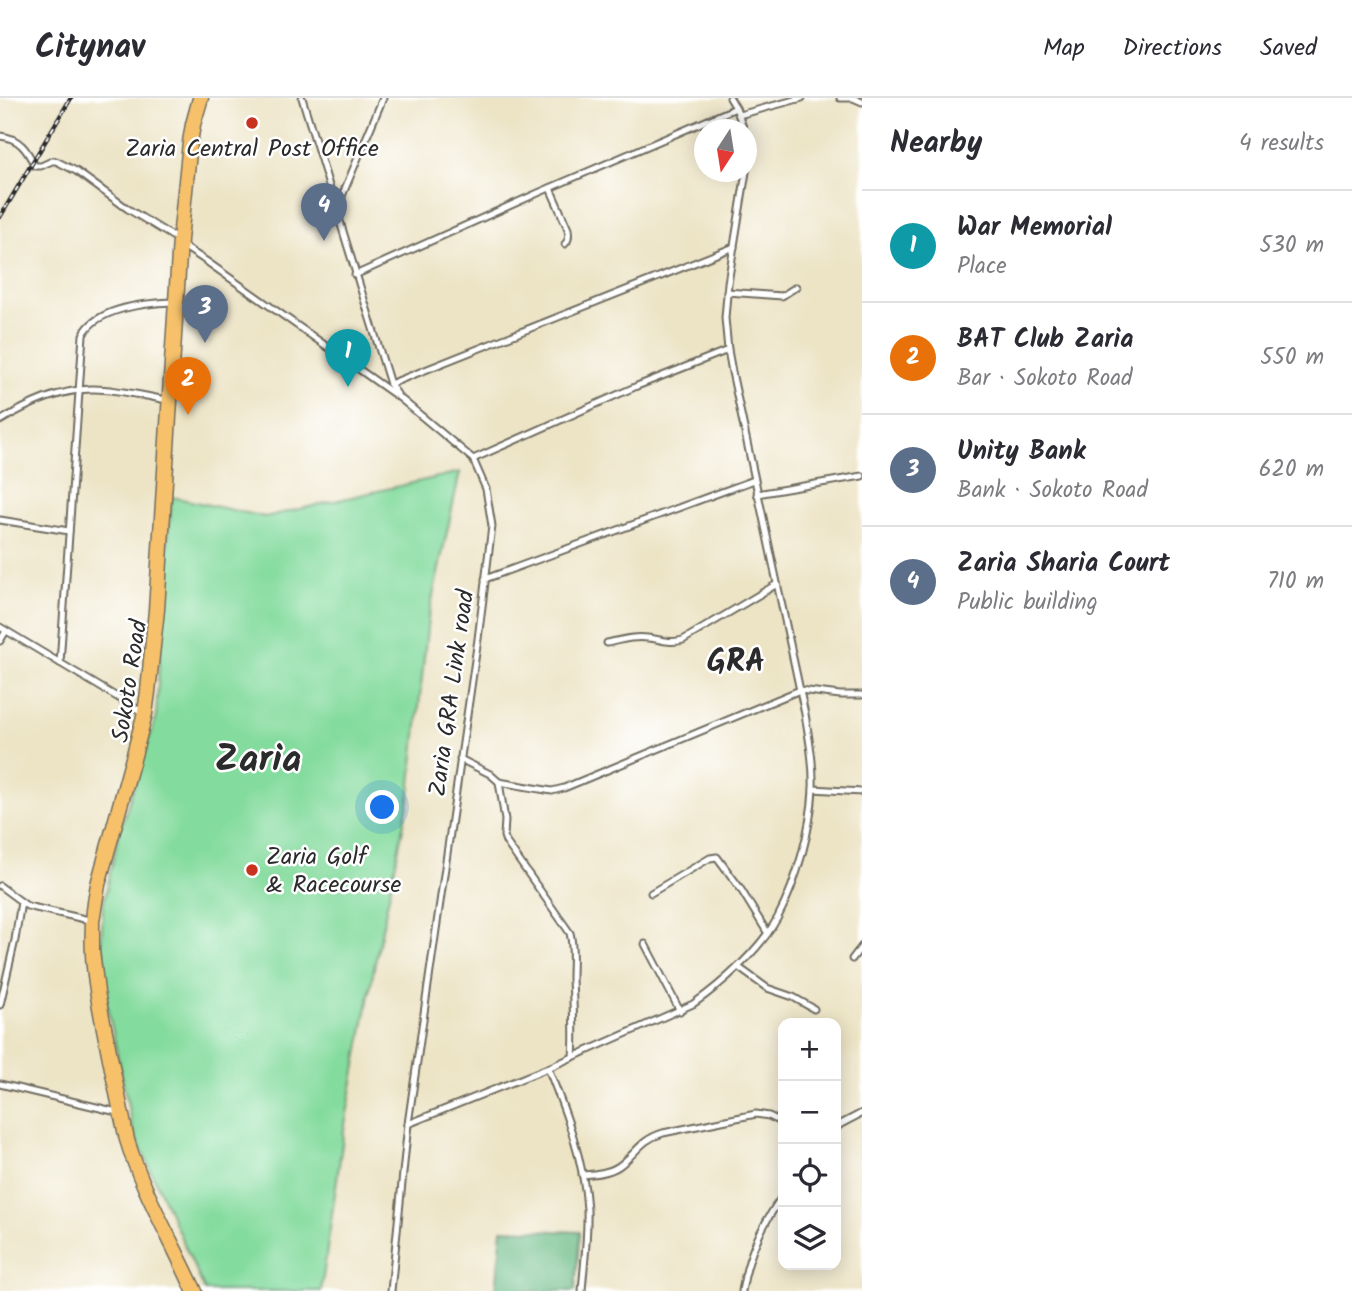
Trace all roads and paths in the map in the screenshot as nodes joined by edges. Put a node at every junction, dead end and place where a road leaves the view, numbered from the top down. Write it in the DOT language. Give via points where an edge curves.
graph roads {
  1 [pos="197,98"];
  2 [pos="204,98"];
  3 [pos="302,98"];
  4 [pos="383,98"];
  5 [pos="730,98"];
  6 [pos="802,98"];
  7 [pos="840,98"];
  8 [pos="862,102"];
  9 [pos="736,108"];
  10 [pos="739,115"];
  11 [pos="740,119"];
  12 [pos="0,136"];
  13 [pos="744,182"];
  14 [pos="550,188"];
  15 [pos="335,207"];
  16 [pos="180,243"];
  17 [pos="565,244"];
  18 [pos="734,247"];
  19 [pos="355,275"];
  20 [pos="796,287"];
  21 [pos="727,292"];
  22 [pos="173,302"];
  23 [pos="728,350"];
  24 [pos="390,384"];
  25 [pos="79,390"];
  26 [pos="167,400"];
  27 [pos="401,400"];
  28 [pos="0,421"];
  29 [pos="473,459"];
  30 [pos="862,477"];
  31 [pos="754,480"];
  32 [pos="757,494"];
  33 [pos="0,520"];
  34 [pos="69,531"];
  35 [pos="485,579"];
  36 [pos="777,584"];
  37 [pos="0,627"];
  38 [pos="6,631"];
  39 [pos="0,640"];
  40 [pos="607,643"];
  41 [pos="60,663"];
  42 [pos="800,690"];
  43 [pos="862,695"];
  44 [pos="142,712"];
  45 [pos="460,759"];
  46 [pos="499,782"];
  47 [pos="813,789"];
  48 [pos="862,792"];
  49 [pos="0,886"];
  50 [pos="651,893"];
  51 [pos="21,902"];
  52 [pos="89,920"];
  53 [pos="767,932"];
  54 [pos="645,944"];
  55 [pos="862,946"];
  56 [pos="852,959"];
  57 [pos="738,967"];
  58 [pos="0,1005"];
  59 [pos="814,1009"];
  60 [pos="680,1011"];
  61 [pos="573,1057"];
  62 [pos="548,1068"];
  63 [pos="0,1084"];
  64 [pos="117,1111"];
  65 [pos="862,1113"];
  66 [pos="778,1120"];
  67 [pos="408,1124"];
  68 [pos="841,1124"];
  69 [pos="582,1175"];
  70 [pos="778,1202"];
  71 [pos="191,1291"];
  72 [pos="198,1291"];
  73 [pos="391,1291"];
  74 [pos="582,1291"];
  75 [pos="741,1291"];
  1 -- 16 [label="main road, Sokoto Road" via="187,142"];
  2 -- 16 [label="main road, Sokoto Road" via="193,142"];
  3 -- 15 [label="street"];
  4 -- 15 [label="street"];
  5 -- 9 [label="street"];
  6 -- 10 [label="street"];
  7 -- 8 [label="street"];
  9 -- 10 [label="street"];
  9 -- 14 [label="street"];
  10 -- 11 [label="street"];
  12 -- 16 [label="street, Zaria GRA Link road" via="21,143 34,166 52,161 76,172"];
  13 -- 18 [label="street"];
  14 -- 17 [label="street" via="568,229"];
  14 -- 19 [label="street"];
  15 -- 19 [label="street"];
  16 -- 22 [label="main road, Sokoto Road"];
  16 -- 27 [label="street, Zaria GRA Link road"];
  16 -- 72 [label="main road, Sokoto Road" via="160,610 151,692 101,885 95,935 100,992 134,1155"];
  18 -- 21 [label="street"];
  18 -- 24 [label="street"];
  19 -- 24 [label="street"];
  20 -- 21 [label="street" via="782,296"];
  21 -- 23 [label="street"];
  22 -- 25 [label="street" via="127,308 90,324 83,335"];
  22 -- 26 [label="main road, Sokoto Road"];
  23 -- 29 [label="street"];
  23 -- 31 [label="street"];
  24 -- 27 [label="street"];
  25 -- 26 [label="street"];
  25 -- 28 [label="street" via="40,399"];
  25 -- 34 [label="street"];
  26 -- 44 [label="main road, Sokoto Road"];
  27 -- 29 [label="street, Zaria GRA Link road"];
  29 -- 35 [label="street, Zaria GRA Link road" via="486,489 492,526"];
  30 -- 32 [label="street"];
  31 -- 32 [label="street"];
  31 -- 35 [label="street"];
  32 -- 36 [label="street"];
  33 -- 34 [label="street"];
  34 -- 41 [label="street"];
  35 -- 45 [label="street, Zaria GRA Link road"];
  36 -- 40 [label="street" via="682,640 668,643 638,637"];
  36 -- 42 [label="street"];
  37 -- 38 [label="street"];
  38 -- 39 [label="street"];
  38 -- 41 [label="street"];
  41 -- 44 [label="street"];
  42 -- 43 [label="street"];
  42 -- 46 [label="street" via="564,788 552,791"];
  42 -- 47 [label="street"];
  44 -- 52 [label="main road, Sokoto Road" via="94,884"];
  45 -- 46 [label="street"];
  45 -- 67 [label="street, Zaria GRA Link road"];
  46 -- 61 [label="street" via="506,842 570,933"];
  47 -- 48 [label="street"];
  47 -- 53 [label="street" via="804,846 790,890"];
  49 -- 51 [label="street"];
  50 -- 53 [label="street" via="717,857"];
  51 -- 52 [label="street"];
  51 -- 58 [label="street"];
  52 -- 64 [label="main road, Sokoto Road" via="93,992"];
  53 -- 57 [label="street"];
  54 -- 60 [label="street"];
  55 -- 56 [label="street"];
  57 -- 59 [label="street" via="767,988"];
  57 -- 60 [label="street"];
  60 -- 61 [label="street"];
  61 -- 62 [label="street"];
  62 -- 67 [label="street"];
  62 -- 69 [label="street"];
  63 -- 64 [label="street"];
  64 -- 71 [label="main road, Sokoto Road" via="128,1156"];
  65 -- 68 [label="street"];
  66 -- 69 [label="street" via="756,1114 663,1133 649,1138 617,1167"];
  67 -- 73 [label="street, Zaria GRA Link road"];
  69 -- 74 [label="street" via="587,1226"];
  70 -- 75 [label="street" via="750,1254"];
}
